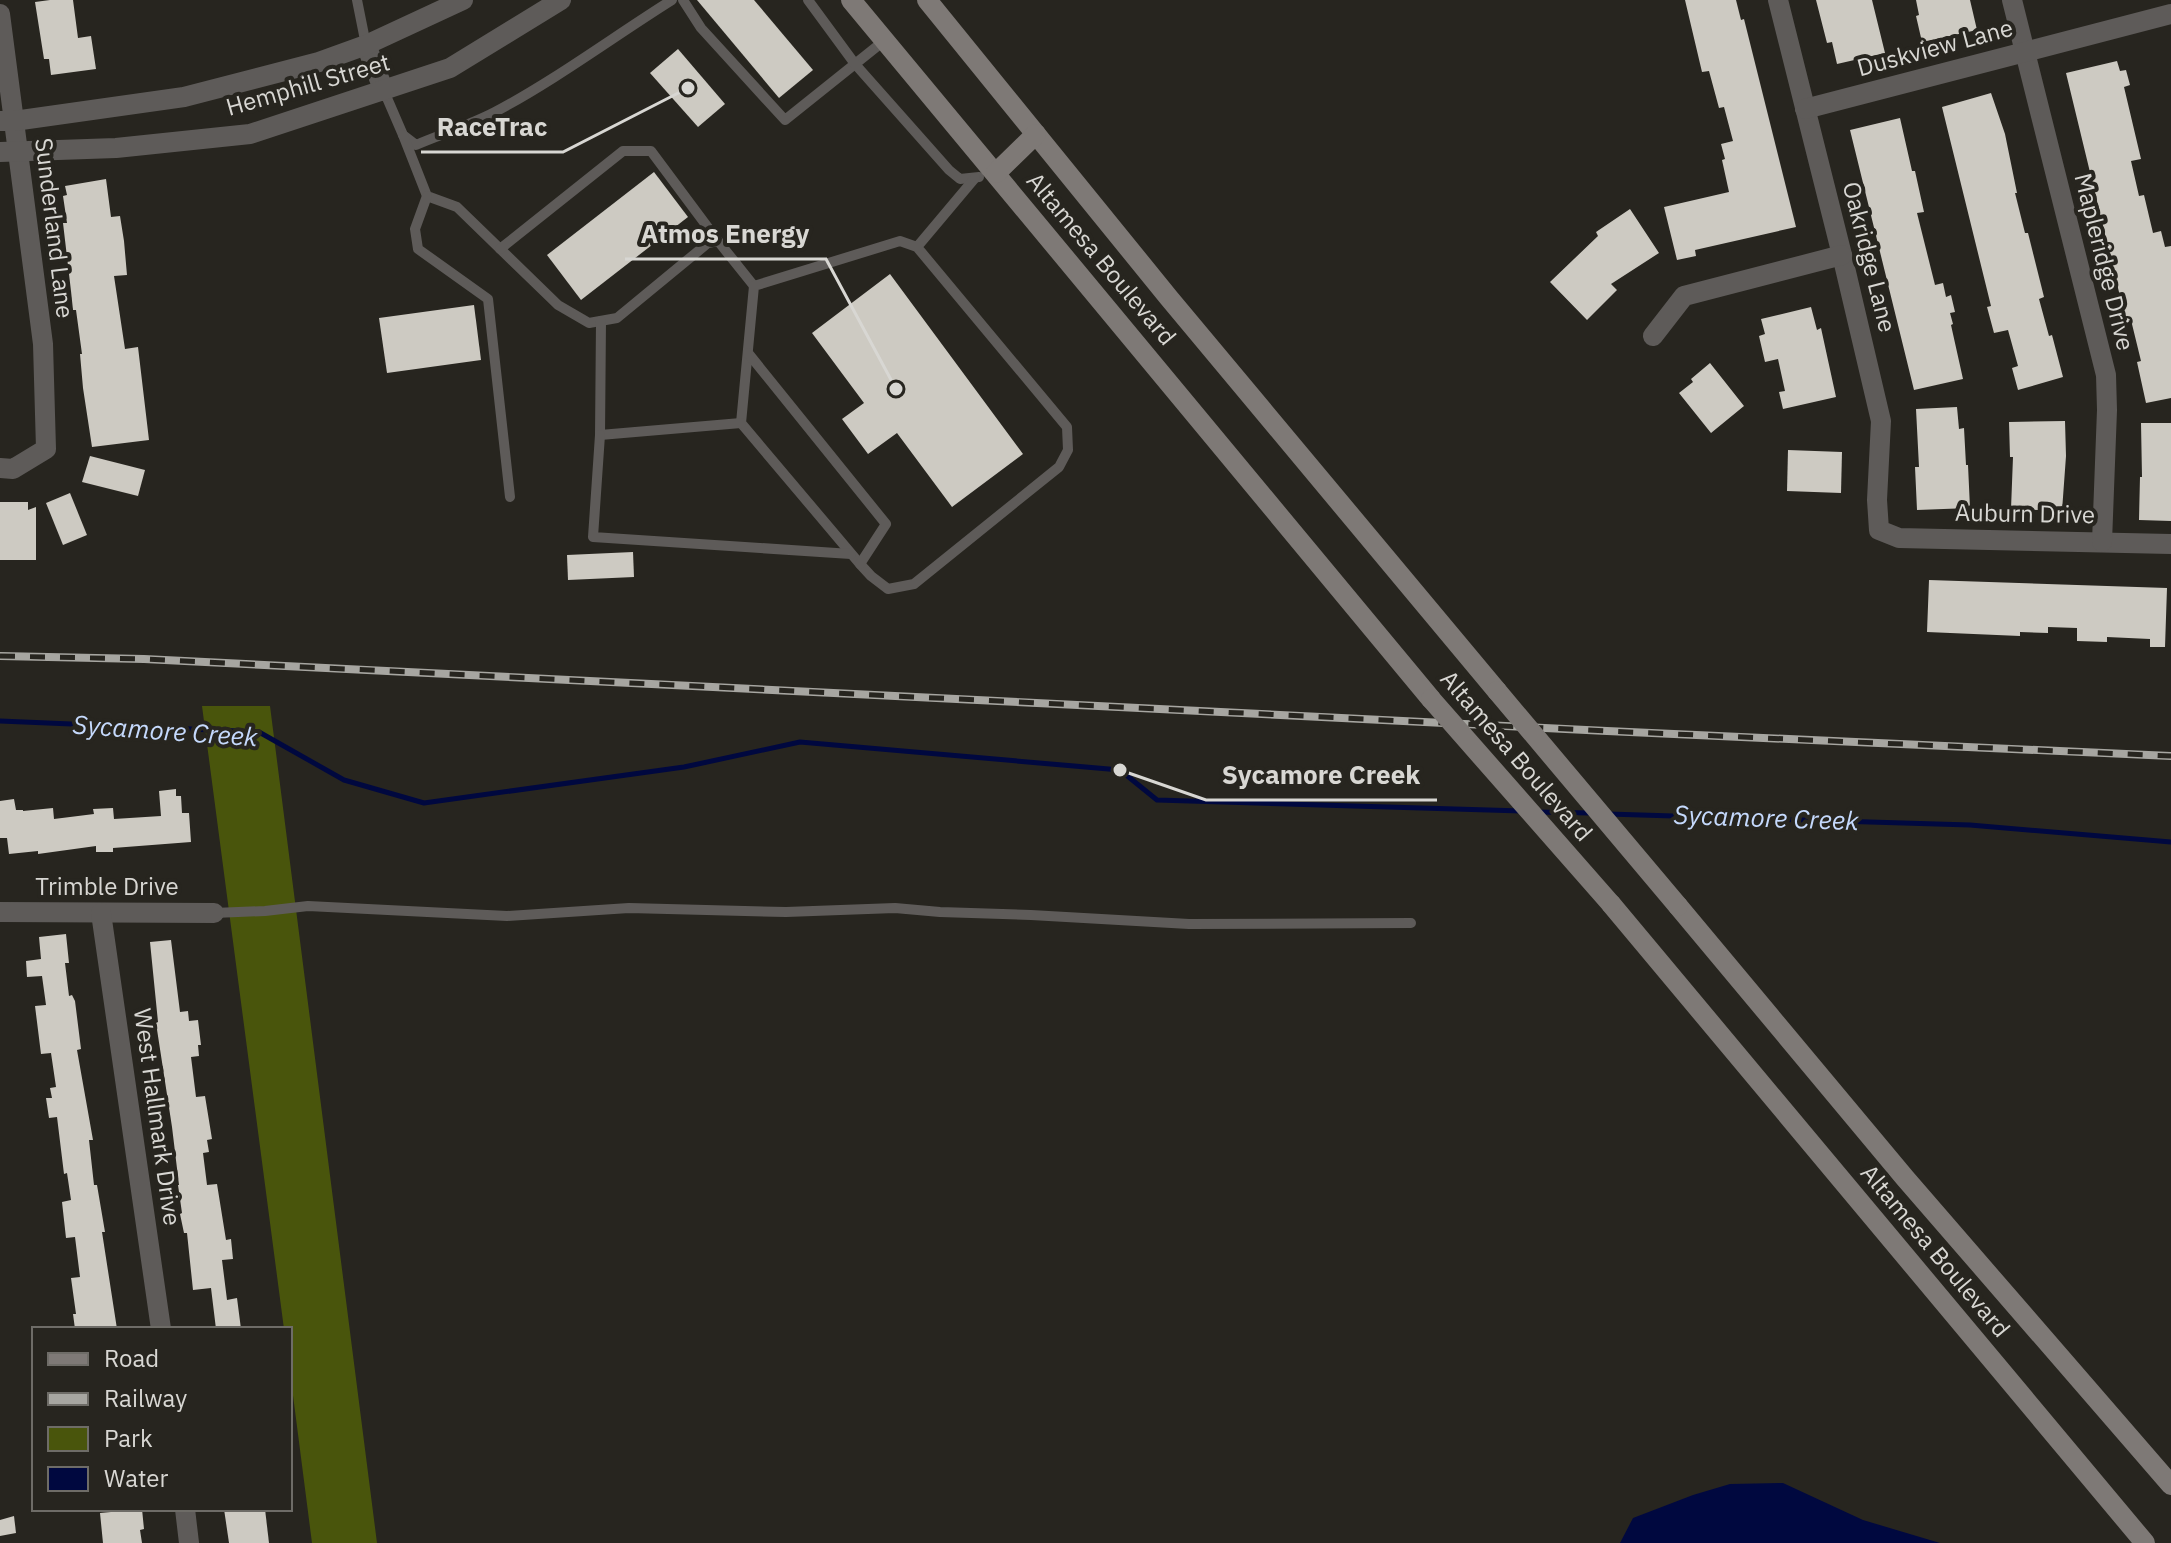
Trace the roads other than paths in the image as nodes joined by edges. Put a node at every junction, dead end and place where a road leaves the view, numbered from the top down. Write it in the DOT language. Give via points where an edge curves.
graph roads {
  1 [pos="357,0"];
  2 [pos="463,0"];
  3 [pos="561,0"];
  4 [pos="672,0"];
  5 [pos="683,0"];
  6 [pos="808,0"];
  7 [pos="851,0"];
  8 [pos="927,0"];
  9 [pos="1778,0"];
  10 [pos="2012,0"];
  11 [pos="0,14"];
  12 [pos="2171,14"];
  13 [pos="885,40"];
  14 [pos="366,45"];
  15 [pos="2025,52"];
  16 [pos="855,64"];
  17 [pos="384,91"];
  18 [pos="1805,109"];
  19 [pos="7,121"];
  20 [pos="1036,134"];
  21 [pos="403,135"];
  22 [pos="9,152"];
  23 [pos="996,173"];
  24 [pos="975,178"];
  25 [pos="427,196"];
  26 [pos="718,241"];
  27 [pos="917,247"];
  28 [pos="500,249"];
  29 [pos="1842,255"];
  30 [pos="754,286"];
  31 [pos="601,321"];
  32 [pos="1653,336"];
  33 [pos="748,353"];
  34 [pos="741,423"];
  35 [pos="600,435"];
  36 [pos="0,468"];
  37 [pos="510,497"];
  38 [pos="1879,530"];
  39 [pos="2102,542"];
  40 [pos="2171,544"];
  41 [pos="851,554"];
  42 [pos="860,564"];
  43 [pos="0,912"];
  44 [pos="101,913"];
  45 [pos="214,913"];
  46 [pos="1411,923"];
  47 [pos="161,1327"];
  48 [pos="2171,1485"];
  49 [pos="185,1511"];
  50 [pos="189,1543"];
  51 [pos="2145,1543"];
  1 -- 14 [label="lane"];
  2 -- 14 [label="street, Hemphill Street"];
  3 -- 17 [label="street, Hemphill Street" via="450,68"];
  4 -- 21 [label="lane" via="493,113 416,145"];
  5 -- 16 [label="lane" via="701,28 785,120"];
  6 -- 16 [label="lane"];
  7 -- 13 [label="main road, Altamesa Boulevard"];
  8 -- 20 [label="main road, Altamesa Boulevard"];
  9 -- 18 [label="street, Oakridge Lane"];
  10 -- 15 [label="street, Mapleridge Drive"];
  11 -- 19 [label="street, Sunderland Lane"];
  12 -- 15 [label="street, Duskview Lane"];
  13 -- 16 [label="lane"];
  13 -- 23 [label="main road, Altamesa Boulevard"];
  14 -- 17 [label="street"];
  14 -- 19 [label="street, Hemphill Street" via="184,97"];
  15 -- 18 [label="street, Duskview Lane"];
  15 -- 39 [label="street, Mapleridge Drive" via="2106,375"];
  16 -- 24 [label="lane" via="949,170 960,179"];
  17 -- 21 [label="lane"];
  17 -- 22 [label="street, Hemphill Street" via="250,134"];
  18 -- 29 [label="street, Oakridge Lane"];
  19 -- 22 [label="street, Sunderland Lane"];
  20 -- 23 [label="main road"];
  20 -- 48 [label="main road, Altamesa Boulevard, bridge" via="1905,1178"];
  21 -- 25 [label="lane"];
  22 -- 36 [label="street, Sunderland Lane" via="43,344 46,449 13,469"];
  23 -- 24 [label="lane"];
  23 -- 51 [label="main road, Altamesa Boulevard, bridge" via="1431,699 1611,904"];
  24 -- 27 [label="lane"];
  25 -- 28 [label="lane" via="457,207"];
  25 -- 37 [label="lane" via="415,229 418,249 488,299"];
  26 -- 28 [label="lane" via="651,151 623,151"];
  26 -- 30 [label="lane"];
  26 -- 31 [label="lane" via="708,243 617,318"];
  27 -- 30 [label="lane" via="900,241"];
  27 -- 42 [label="lane" via="1067,427 1068,450 1059,467 914,584 888,589"];
  28 -- 31 [label="lane" via="558,305 589,323"];
  29 -- 32 [label="street" via="1684,296"];
  29 -- 38 [label="street, Oakridge Lane" via="1881,421"];
  30 -- 33 [label="lane"];
  31 -- 35 [label="lane"];
  33 -- 34 [label="lane"];
  33 -- 42 [label="lane" via="886,524"];
  34 -- 35 [label="lane"];
  34 -- 41 [label="lane"];
  35 -- 41 [label="lane" via="593,537"];
  38 -- 39 [label="street, Auburn Drive" via="1899,538"];
  39 -- 40 [label="street, Auburn Drive"];
  41 -- 42 [label="lane"];
  43 -- 44 [label="street, Trimble Drive"];
  44 -- 45 [label="street, Trimble Drive"];
  44 -- 47 [label="street, West Hallmark Drive"];
  45 -- 46 [label="lane" via="308,906 507,916 629,908 895,908 1189,924"];
  49 -- 50 [label="street"];
}
